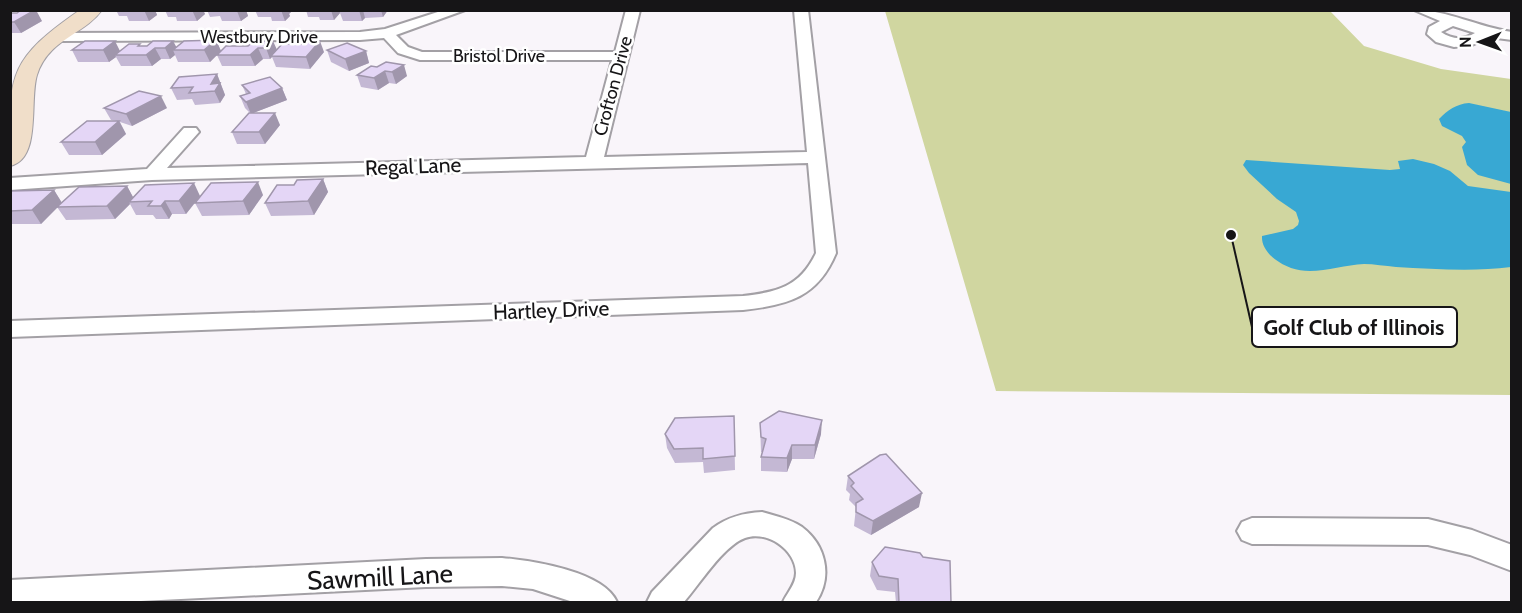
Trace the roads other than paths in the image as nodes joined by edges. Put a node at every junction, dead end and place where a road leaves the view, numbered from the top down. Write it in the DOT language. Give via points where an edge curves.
graph roads {
  1 [pos="93,10"];
  2 [pos="459,10"];
  3 [pos="633,10"];
  4 [pos="801,10"];
  5 [pos="1420,10"];
  6 [pos="1452,21"];
  7 [pos="1486,32"];
  8 [pos="387,33"];
  9 [pos="1512,36"];
  10 [pos="57,37"];
  11 [pos="620,56"];
  12 [pos="18,77"];
  13 [pos="190,132"];
  14 [pos="817,157"];
  15 [pos="10,159"];
  16 [pos="594,161"];
  17 [pos="152,174"];
  18 [pos="10,184"];
  19 [pos="10,329"];
  20 [pos="1252,531"];
  21 [pos="1512,558"];
  22 [pos="10,594"];
  23 [pos="601,603"];
  24 [pos="663,603"];
  25 [pos="799,603"];
  1 -- 10 [label="street"];
  2 -- 8 [label="street, Westbury Drive"];
  3 -- 11 [label="street, Crofton Drive"];
  4 -- 14 [label="street, Hartley Drive"];
  5 -- 6 [label="street"];
  6 -- 7 [label="street"];
  6 -- 7 [label="street" via="1434,30 1434,34 1465,43 1474,42"];
  7 -- 9 [label="street"];
  8 -- 10 [label="street, Westbury Drive"];
  8 -- 11 [label="street, Bristol Drive" via="404,50 420,56"];
  10 -- 12 [label="street"];
  11 -- 16 [label="street, Crofton Drive"];
  12 -- 15 [label="street" via="20,135 17,151"];
  13 -- 17 [label="street"];
  14 -- 16 [label="street, Regal Lane"];
  14 -- 19 [label="street, Hartley Drive" via="825,227 823,264 803,286 766,300"];
  16 -- 17 [label="street, Regal Lane"];
  17 -- 18 [label="street, Regal Lane"];
  20 -- 21 [label="street" via="1428,532"];
  22 -- 23 [label="street, Sawmill Lane" via="502,572 533,575 574,587"];
  24 -- 25 [label="street" via="725,534 746,525 773,527 804,546 811,578"];
}
